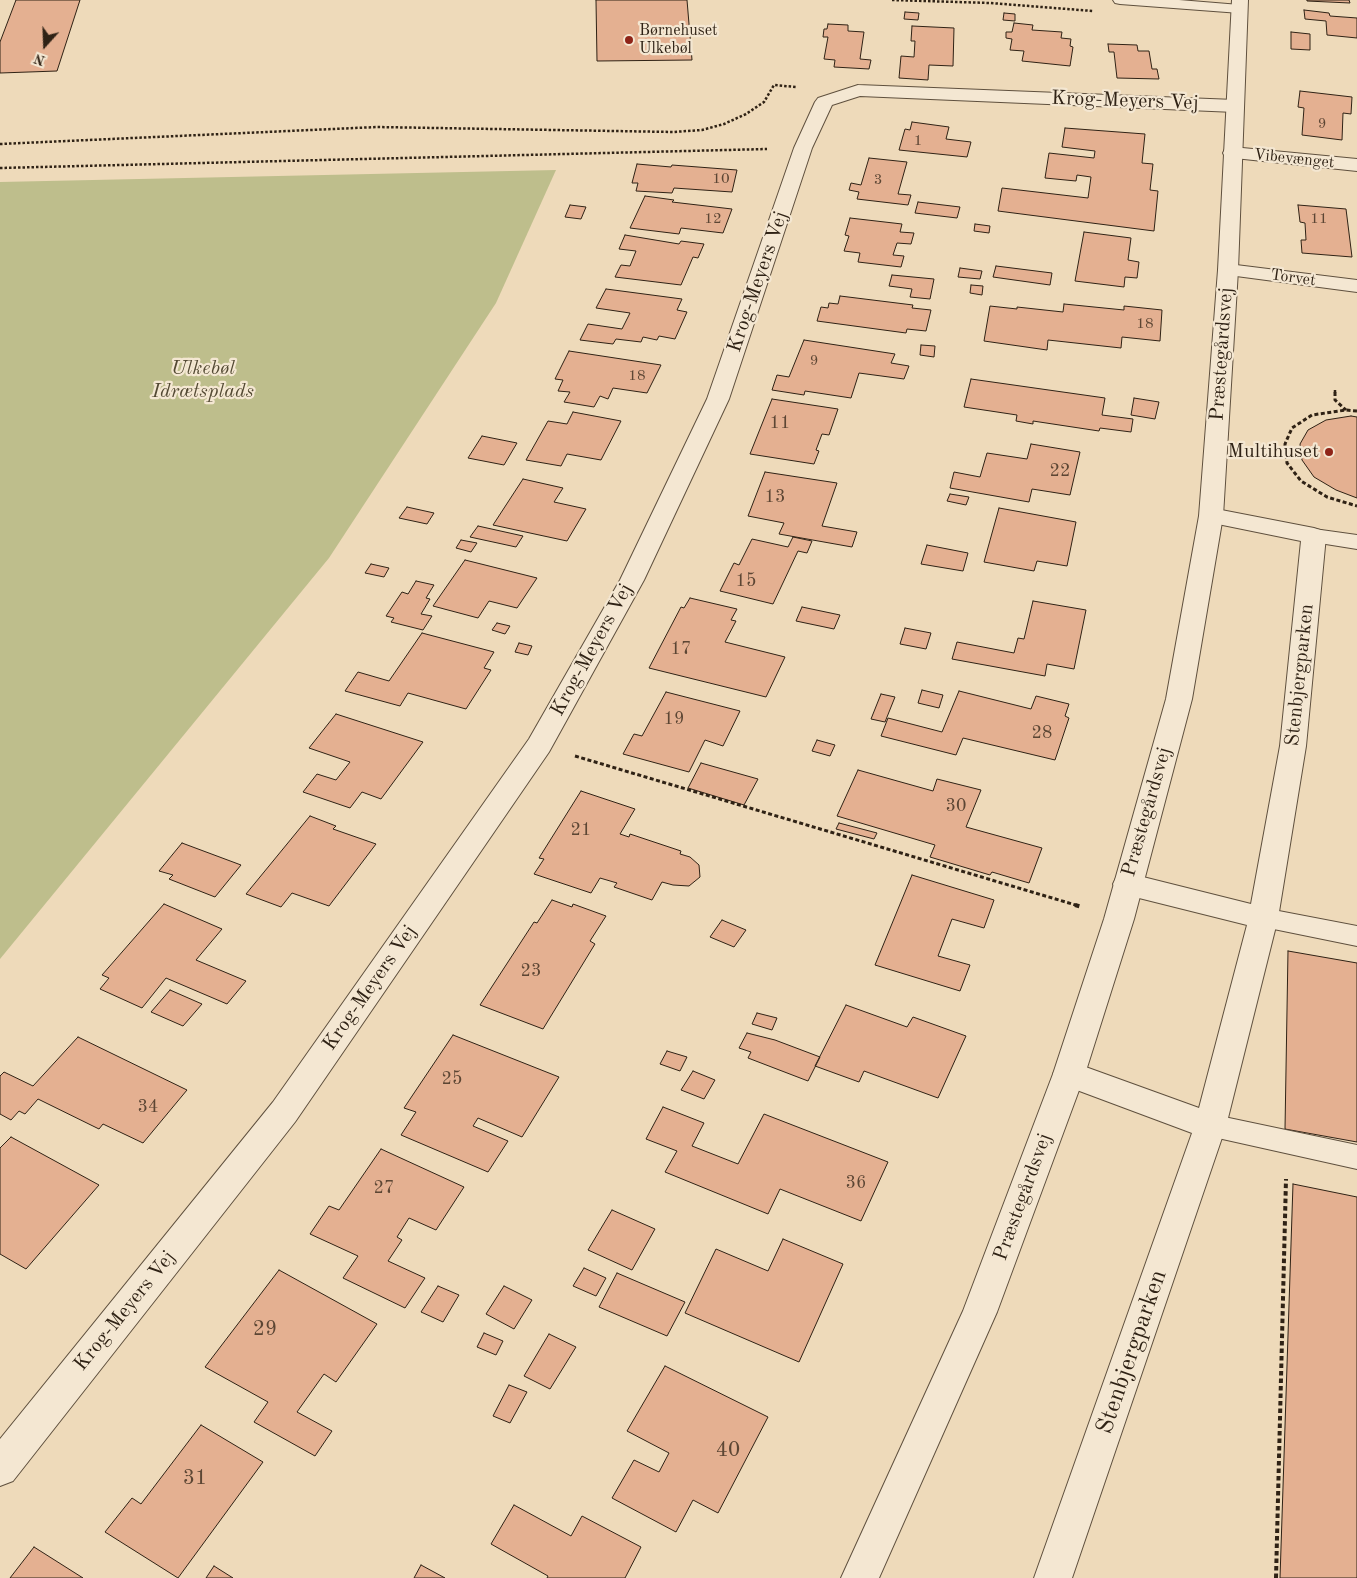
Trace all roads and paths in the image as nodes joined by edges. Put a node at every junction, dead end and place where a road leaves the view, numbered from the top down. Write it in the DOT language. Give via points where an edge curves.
graph roads {
  1 [pos="892,0"];
  2 [pos="996,0"];
  3 [pos="1120,0"];
  4 [pos="990,3"];
  5 [pos="1240,4"];
  6 [pos="1100,12"];
  7 [pos="841,96"];
  8 [pos="1235,106"];
  9 [pos="0,144"];
  10 [pos="803,148"];
  11 [pos="1232,153"];
  12 [pos="1357,166"];
  13 [pos="0,168"];
  14 [pos="1228,270"];
  15 [pos="1357,286"];
  16 [pos="1335,390"];
  17 [pos="1346,410"];
  18 [pos="1357,411"];
  19 [pos="1357,506"];
  20 [pos="1211,516"];
  21 [pos="1314,536"];
  22 [pos="1357,542"];
  23 [pos="539,745"];
  24 [pos="1127,884"];
  25 [pos="1263,918"];
  26 [pos="1119,919"];
  27 [pos="1357,936"];
  28 [pos="1068,1074"];
  29 [pos="1210,1126"];
  30 [pos="1357,1157"];
  31 [pos="1286,1170"];
  32 [pos="0,1468"];
  33 [pos="860,1578"];
  34 [pos="1053,1578"];
  35 [pos="1276,1578"];
  1 -- 4 [label="path"];
  2 -- 4 [label="path"];
  3 -- 5 [label="lane"];
  4 -- 6 [label="path"];
  5 -- 8 [label="street, Præstegårdsvej"];
  7 -- 8 [label="street, Krog-Meyers Vej" via="858,90"];
  7 -- 9 [label="path" via="817,89 774,85 764,102 746,114 702,130 673,132 377,127"];
  7 -- 10 [label="street, Krog-Meyers Vej" via="824,102"];
  8 -- 11 [label="street, Præstegårdsvej"];
  10 -- 13 [label="path"];
  10 -- 23 [label="street, Krog-Meyers Vej" via="718,399 632,580"];
  11 -- 12 [label="street, Vibevænget"];
  11 -- 14 [label="street, Præstegårdsvej"];
  14 -- 15 [label="street, Torvet"];
  14 -- 20 [label="street, Præstegårdsvej"];
  16 -- 17 [label="path" via="1335,400"];
  17 -- 18 [label="path"];
  17 -- 19 [label="path" via="1312,415 1292,428 1285,444 1287,463 1301,481 1327,496"];
  20 -- 21 [label="street"];
  20 -- 24 [label="street, Præstegårdsvej" via="1178,699"];
  21 -- 22 [label="lane"];
  21 -- 25 [label="street, Stenbjergparken" via="1293,746"];
  23 -- 26 [label="path"];
  23 -- 32 [label="street, Krog-Meyers Vej" via="284,1112"];
  24 -- 25 [label="street"];
  24 -- 26 [label="street, Præstegårdsvej"];
  25 -- 27 [label="lane"];
  25 -- 29 [label="street, Stenbjergparken"];
  26 -- 28 [label="street, Præstegårdsvej"];
  28 -- 29 [label="street"];
  28 -- 33 [label="street, Præstegårdsvej" via="980,1312"];
  29 -- 30 [label="lane"];
  29 -- 34 [label="street, Stenbjergparken"];
  31 -- 35 [label="path"];
}
